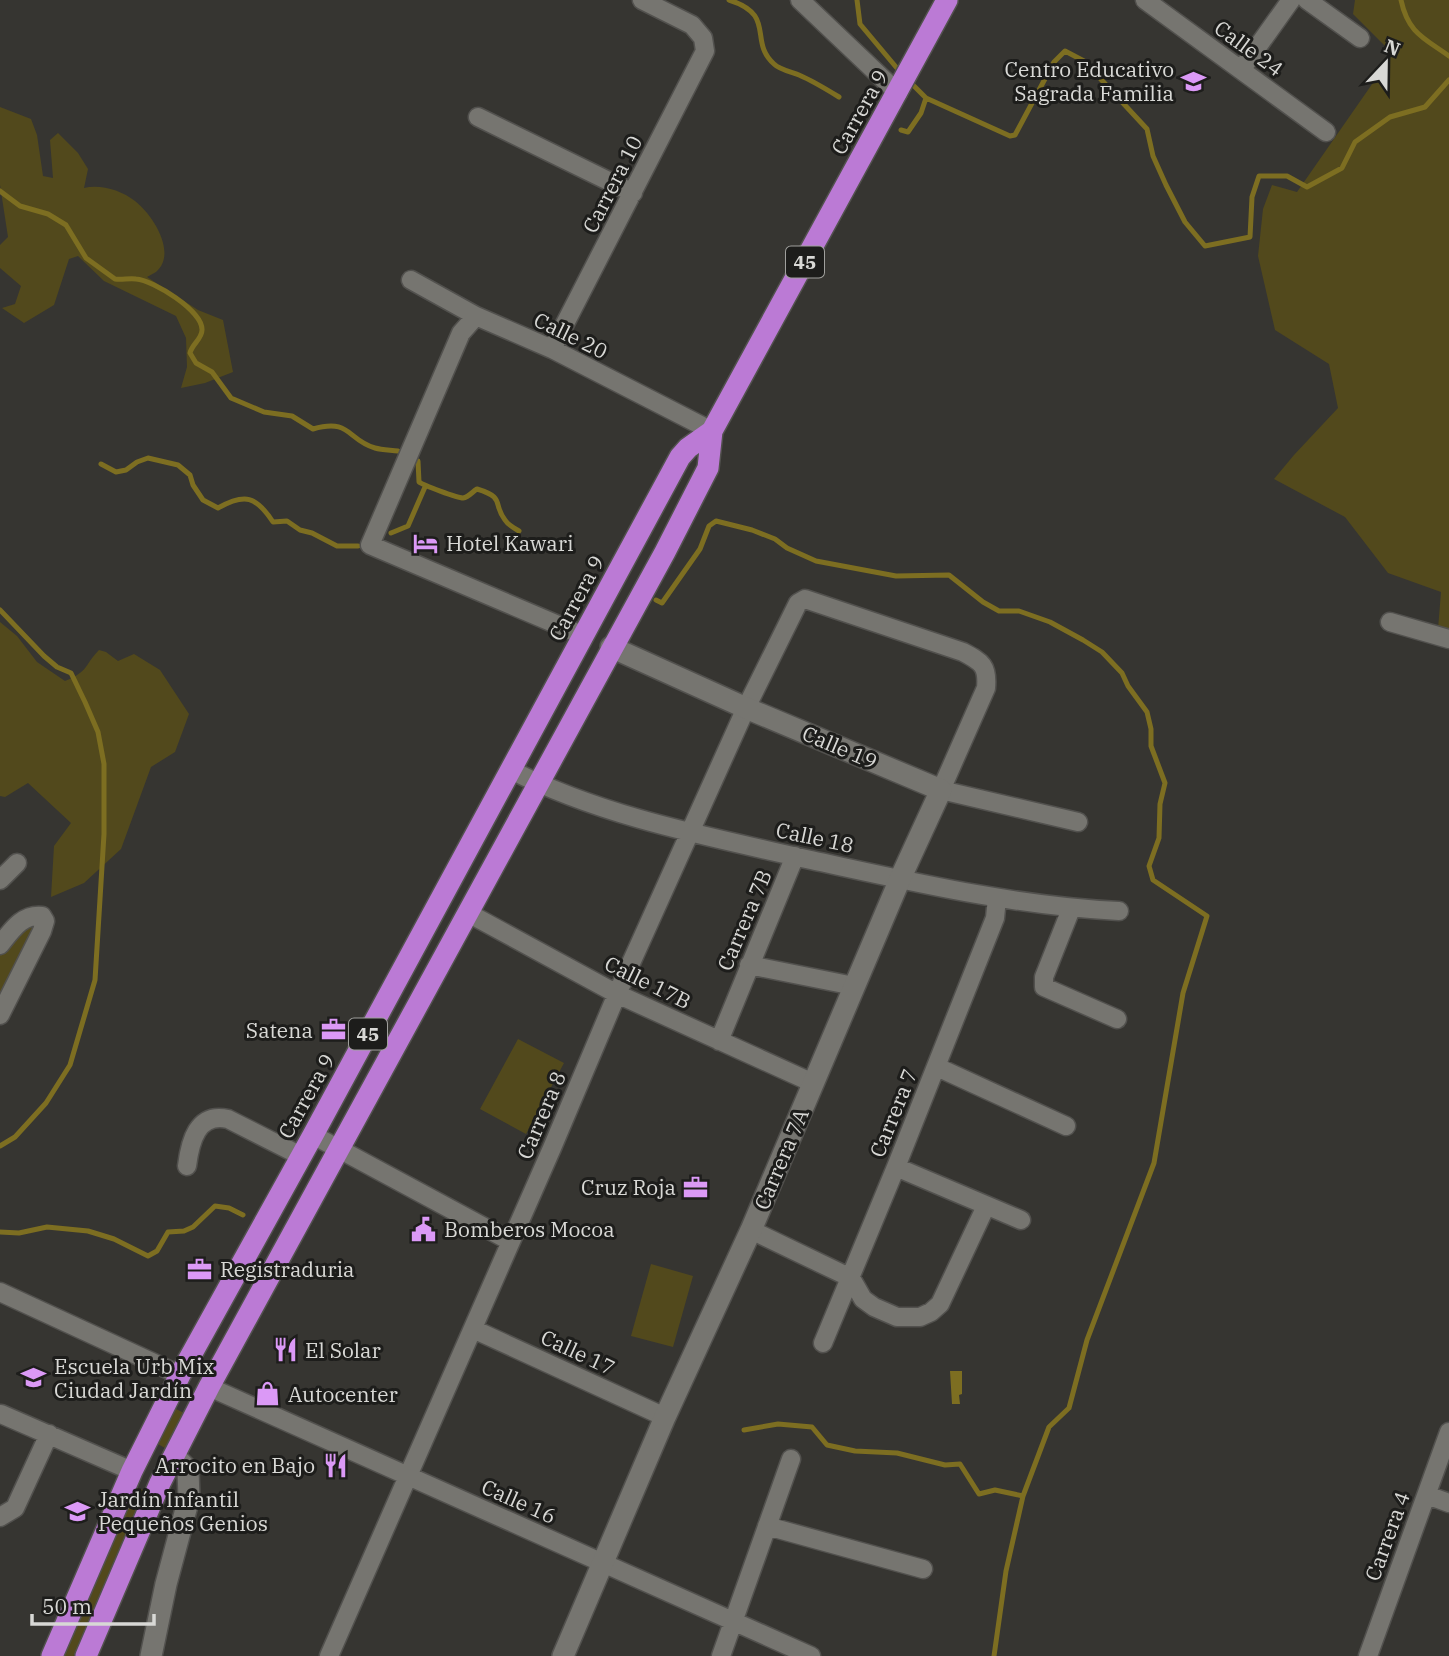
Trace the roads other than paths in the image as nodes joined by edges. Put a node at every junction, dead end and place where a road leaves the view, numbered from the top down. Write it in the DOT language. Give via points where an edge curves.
graph roads {
  1 [pos="800,0"];
  2 [pos="947,0"];
  3 [pos="1145,0"];
  4 [pos="1291,0"];
  5 [pos="1307,0"];
  6 [pos="650,1"];
  7 [pos="1360,38"];
  8 [pos="1241,70"];
  9 [pos="898,93"];
  10 [pos="478,117"];
  11 [pos="1326,132"];
  12 [pos="633,193"];
  13 [pos="411,280"];
  14 [pos="476,316"];
  15 [pos="552,349"];
  16 [pos="712,431"];
  17 [pos="1390,622"];
  18 [pos="584,636"];
  19 [pos="1449,639"];
  20 [pos="611,647"];
  21 [pos="980,661"];
  22 [pos="746,708"];
  23 [pos="511,770"];
  24 [pos="538,784"];
  25 [pos="942,790"];
  26 [pos="1078,822"];
  27 [pos="690,833"];
  28 [pos="795,856"];
  29 [pos="17,863"];
  30 [pos="900,879"];
  31 [pos="0,880"];
  32 [pos="997,898"];
  33 [pos="1072,909"];
  34 [pos="1119,911"];
  35 [pos="468,913"];
  36 [pos="0,945"];
  37 [pos="750,965"];
  38 [pos="855,986"];
  39 [pos="617,994"];
  40 [pos="0,1015"];
  41 [pos="1117,1020"];
  42 [pos="719,1041"];
  43 [pos="937,1067"];
  44 [pos="813,1083"];
  45 [pos="1066,1126"];
  46 [pos="313,1135"];
  47 [pos="341,1150"];
  48 [pos="301,1156"];
  49 [pos="187,1166"];
  50 [pos="896,1167"];
  51 [pos="986,1206"];
  52 [pos="1021,1220"];
  53 [pos="751,1230"];
  54 [pos="510,1241"];
  55 [pos="851,1278"];
  56 [pos="0,1292"];
  57 [pos="473,1329"];
  58 [pos="823,1343"];
  59 [pos="180,1375"];
  60 [pos="209,1387"];
  61 [pos="1,1414"];
  62 [pos="665,1417"];
  63 [pos="1449,1432"];
  64 [pos="49,1434"];
  65 [pos="173,1456"];
  66 [pos="791,1460"];
  67 [pos="132,1471"];
  68 [pos="407,1477"];
  69 [pos="1427,1495"];
  70 [pos="1449,1503"];
  71 [pos="0,1517"];
  72 [pos="767,1526"];
  73 [pos="604,1564"];
  74 [pos="923,1569"];
  75 [pos="733,1620"];
  76 [pos="52,1656"];
  77 [pos="86,1656"];
  78 [pos="151,1656"];
  79 [pos="329,1656"];
  80 [pos="563,1656"];
  81 [pos="721,1656"];
  82 [pos="811,1656"];
  83 [pos="1368,1656"];
  1 -- 9 [label="street"];
  2 -- 9 [label="highway, Carrera 9 / 45"];
  3 -- 8 [label="street, Calle 24"];
  4 -- 8 [label="street"];
  5 -- 7 [label="street"];
  6 -- 12 [label="street, Carrera 10" via="692,25 703,38 705,51"];
  8 -- 11 [label="street, Calle 24"];
  9 -- 16 [label="highway, Carrera 9 / 45"];
  10 -- 12 [label="street"];
  12 -- 15 [label="street, Carrera 10"];
  13 -- 14 [label="street, Calle 20"];
  14 -- 15 [label="street, Calle 20"];
  14 -- 18 [label="street" via="461,333 370,545"];
  15 -- 16 [label="street, Calle 20"];
  16 -- 18 [label="highway, Carrera 9 / 45" via="680,457"];
  16 -- 20 [label="highway, Carrera 9 / 45" via="708,468"];
  17 -- 19 [label="street"];
  18 -- 23 [label="highway, Carrera 9 / 45"];
  20 -- 22 [label="street, Calle 19"];
  20 -- 24 [label="highway, Carrera 9 / 45"];
  21 -- 22 [label="street, Carrera 8" via="801,600"];
  21 -- 25 [label="street, Carrera 7A" via="987,674 986,688"];
  22 -- 25 [label="street, Calle 19"];
  22 -- 27 [label="street, Carrera 8"];
  23 -- 24 [label="street, Calle 18"];
  23 -- 46 [label="highway, Carrera 9 / 45"];
  24 -- 27 [label="street, Calle 18"];
  24 -- 35 [label="highway, Carrera 9 / 45"];
  25 -- 26 [label="street, Calle 19"];
  25 -- 30 [label="street, Carrera 7A"];
  27 -- 28 [label="street, Calle 18"];
  27 -- 39 [label="street, Carrera 8"];
  28 -- 30 [label="street, Calle 18"];
  28 -- 37 [label="street, Carrera 7B"];
  29 -- 31 [label="street"];
  30 -- 32 [label="street, Calle 18"];
  30 -- 38 [label="street, Carrera 7A"];
  32 -- 33 [label="street, Calle 18"];
  32 -- 43 [label="street, Carrera 7" via="995,918"];
  33 -- 34 [label="street, Calle 18"];
  33 -- 41 [label="street" via="1044,987"];
  35 -- 39 [label="street, Calle 17B"];
  35 -- 47 [label="highway, Carrera 9 / 45"];
  36 -- 40 [label="street" via="18,923 42,915 42,932"];
  37 -- 38 [label="street"];
  37 -- 42 [label="street, Carrera 7B"];
  38 -- 44 [label="street, Carrera 7A"];
  39 -- 42 [label="street, Calle 17B"];
  39 -- 54 [label="street, Carrera 8"];
  42 -- 44 [label="street, Calle 17B"];
  43 -- 45 [label="street"];
  43 -- 50 [label="street, Carrera 7"];
  44 -- 53 [label="street, Carrera 7A"];
  46 -- 47 [label="street"];
  46 -- 48 [label="highway, Carrera 9 / 45"];
  47 -- 54 [label="street"];
  47 -- 60 [label="highway, Carrera 9 / 45"];
  48 -- 49 [label="street" via="220,1117 204,1122 194,1134"];
  48 -- 59 [label="highway, Carrera 9 / 45"];
  50 -- 51 [label="street"];
  50 -- 55 [label="street, Carrera 7"];
  51 -- 52 [label="street"];
  51 -- 55 [label="street" via="940,1304 931,1312 897,1317 863,1299"];
  53 -- 55 [label="street"];
  53 -- 62 [label="street, Carrera 7A"];
  54 -- 57 [label="street, Carrera 8"];
  55 -- 58 [label="street, Carrera 7"];
  56 -- 59 [label="street"];
  57 -- 62 [label="street, Calle 17"];
  57 -- 68 [label="street, Carrera 8"];
  59 -- 67 [label="highway, Carrera 9 / 45"];
  60 -- 65 [label="highway, Carrera 9 / 45"];
  60 -- 68 [label="street, Calle 16"];
  61 -- 64 [label="street"];
  62 -- 73 [label="street, Carrera 7A"];
  63 -- 69 [label="street, Carrera 4"];
  64 -- 67 [label="street"];
  64 -- 71 [label="street" via="15,1508"];
  65 -- 77 [label="highway, Carrera 9 / 45"];
  65 -- 78 [label="street" via="188,1470 189,1498"];
  66 -- 72 [label="street"];
  67 -- 76 [label="highway, Carrera 9 / 45"];
  68 -- 73 [label="street, Calle 16"];
  68 -- 79 [label="street, Carrera 8"];
  69 -- 70 [label="street"];
  69 -- 83 [label="street, Carrera 4"];
  72 -- 74 [label="street"];
  72 -- 75 [label="street"];
  73 -- 75 [label="street, Calle 16"];
  73 -- 80 [label="street, Carrera 7A"];
  75 -- 81 [label="street"];
  75 -- 82 [label="street, Calle 16"];
}
